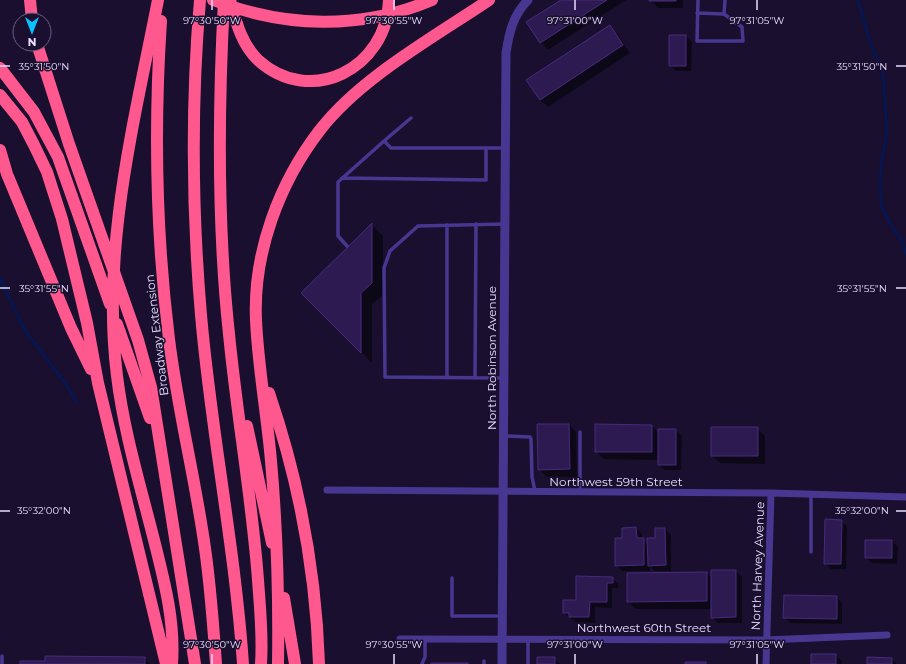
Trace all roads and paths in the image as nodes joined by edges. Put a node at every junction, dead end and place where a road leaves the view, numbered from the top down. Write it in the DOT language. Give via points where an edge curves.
graph roads {
  1 [pos="30,0"];
  2 [pos="158,0"];
  3 [pos="162,0"];
  4 [pos="200,0"];
  5 [pos="213,0"];
  6 [pos="224,0"];
  7 [pos="230,0"];
  8 [pos="390,0"];
  9 [pos="432,0"];
  10 [pos="489,0"];
  11 [pos="528,0"];
  12 [pos="698,0"];
  13 [pos="724,0"];
  14 [pos="31,12"];
  15 [pos="697,13"];
  16 [pos="724,14"];
  17 [pos="40,52"];
  18 [pos="0,68"];
  19 [pos="0,95"];
  20 [pos="411,118"];
  21 [pos="384,141"];
  22 [pos="486,148"];
  23 [pos="505,148"];
  24 [pos="0,150"];
  25 [pos="342,178"];
  26 [pos="476,224"];
  27 [pos="505,224"];
  28 [pos="447,225"];
  29 [pos="347,246"];
  30 [pos="232,365"];
  31 [pos="261,369"];
  32 [pos="447,378"];
  33 [pos="475,378"];
  34 [pos="504,378"];
  35 [pos="98,383"];
  36 [pos="580,432"];
  37 [pos="504,436"];
  38 [pos="160,449"];
  39 [pos="327,490"];
  40 [pos="504,492"];
  41 [pos="536,492"];
  42 [pos="580,493"];
  43 [pos="771,493"];
  44 [pos="811,494"];
  45 [pos="906,497"];
  46 [pos="812,552"];
  47 [pos="452,578"];
  48 [pos="502,616"];
  49 [pos="887,635"];
  50 [pos="400,639"];
  51 [pos="425,639"];
  52 [pos="502,639"];
  53 [pos="528,639"];
  54 [pos="766,640"];
  55 [pos="2,656"];
  56 [pos="2,664"];
  57 [pos="166,664"];
  58 [pos="172,664"];
  59 [pos="195,664"];
  60 [pos="216,664"];
  61 [pos="243,664"];
  62 [pos="261,664"];
  63 [pos="278,664"];
  64 [pos="295,664"];
  65 [pos="319,664"];
  66 [pos="422,664"];
  67 [pos="502,664"];
  68 [pos="528,664"];
  69 [pos="766,664"];
  1 -- 14 [label="highway"];
  2 -- 58 [label="highway" via="126,168 117,229 113,296 117,375 124,419 168,597 174,640"];
  3 -- 60 [label="highway, Broadway Extension" via="157,91 157,185 161,246 180,411 204,536"];
  4 -- 61 [label="highway" via="194,136 198,270 206,360 236,584"];
  5 -- 9 [label="highway" via="257,15 295,21 333,22 406,11"];
  6 -- 30 [label="highway" via="219,124 220,188 225,294"];
  7 -- 8 [label="highway" via="240,33 258,59 279,73 301,80 312,80 343,74 362,62 373,51 386,24"];
  10 -- 31 [label="highway" via="375,77 320,129 300,160 278,204 263,251 256,318"];
  11 -- 23 [label="street, North Robinson Avenue" via="517,14 511,28 506,53"];
  12 -- 15 [label="lane"];
  13 -- 16 [label="lane"];
  15 -- 16 [label="lane"];
  15 -- 16 [label="lane" via="697,41 743,41 742,27"];
  17 -- 38 [label="highway" via="138,340 151,387"];
  18 -- 38 [label="highway" via="34,112 58,157"];
  19 -- 35 [label="highway" via="22,122 55,194 87,323"];
  20 -- 21 [label="lane"];
  21 -- 22 [label="lane" via="391,148"];
  21 -- 25 [label="lane"];
  22 -- 23 [label="lane"];
  22 -- 25 [label="lane" via="486,180"];
  23 -- 27 [label="street, North Robinson Avenue"];
  24 -- 35 [label="highway" via="7,174 71,328"];
  25 -- 29 [label="lane" via="338,182 338,236"];
  26 -- 27 [label="lane"];
  26 -- 28 [label="lane"];
  26 -- 33 [label="lane"];
  27 -- 34 [label="street, North Robinson Avenue"];
  28 -- 32 [label="lane"];
  28 -- 32 [label="lane" via="418,226 390,251 384,268 385,378"];
  30 -- 62 [label="highway" via="255,541"];
  30 -- 64 [label="highway" via="280,574"];
  31 -- 63 [label="highway" via="276,518"];
  31 -- 65 [label="highway" via="283,434 300,498 315,592"];
  32 -- 33 [label="lane"];
  33 -- 34 [label="lane"];
  34 -- 37 [label="street, North Robinson Avenue"];
  35 -- 57 [label="highway"];
  36 -- 42 [label="lane"];
  37 -- 40 [label="street, North Robinson Avenue"];
  37 -- 41 [label="lane" via="530,437 532,477"];
  38 -- 59 [label="highway"];
  39 -- 40 [label="street, Northwest 59th Street"];
  40 -- 41 [label="street, Northwest 59th Street"];
  40 -- 48 [label="street, North Robinson Avenue"];
  41 -- 42 [label="street, Northwest 59th Street"];
  42 -- 43 [label="street, Northwest 59th Street"];
  43 -- 44 [label="street, Northwest 59th Street"];
  43 -- 54 [label="street, North Harvey Avenue"];
  44 -- 45 [label="street, Northwest 59th Street"];
  44 -- 46 [label="lane"];
  47 -- 48 [label="lane" via="452,616"];
  48 -- 52 [label="street, North Robinson Avenue"];
  49 -- 54 [label="street, Northwest 60th Street"];
  50 -- 51 [label="street, Northwest 60th Street"];
  51 -- 52 [label="street, Northwest 60th Street"];
  51 -- 66 [label="lane" via="425,657"];
  52 -- 53 [label="street, Northwest 60th Street"];
  52 -- 67 [label="street, North Robinson Avenue"];
  53 -- 54 [label="street, Northwest 60th Street"];
  53 -- 68 [label="lane"];
  54 -- 69 [label="street, North Harvey Avenue"];
  55 -- 56 [label="lane"];
}
